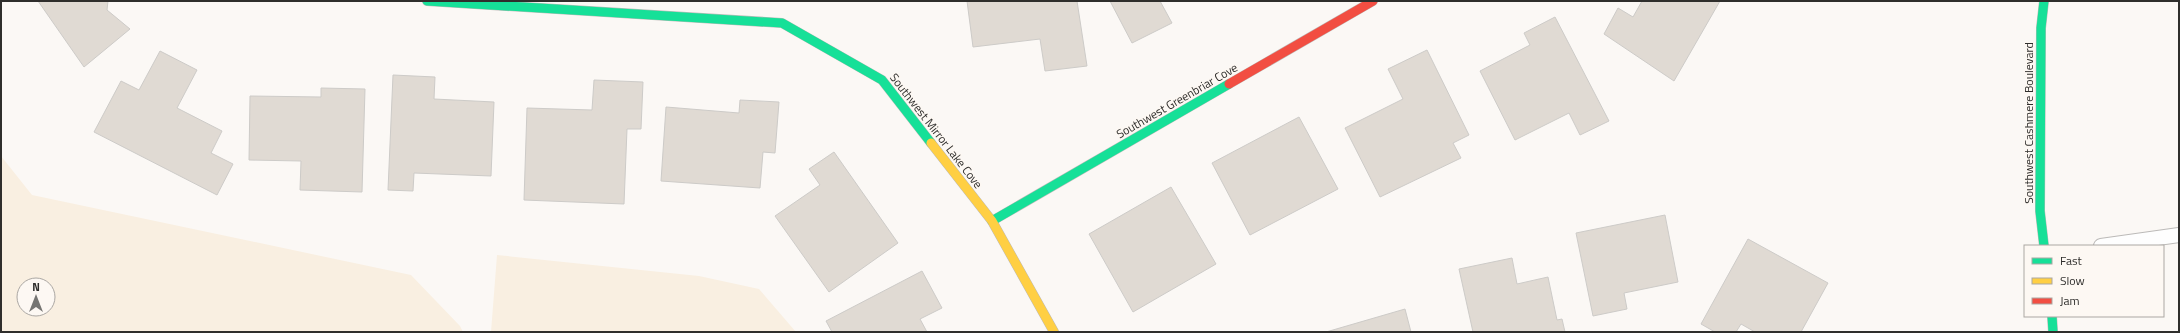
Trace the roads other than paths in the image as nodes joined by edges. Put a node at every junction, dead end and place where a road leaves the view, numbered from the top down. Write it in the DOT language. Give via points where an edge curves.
graph roads {
  1 [pos="427,1"];
  2 [pos="1373,1"];
  3 [pos="2044,1"];
  4 [pos="992,221"];
  5 [pos="2179,235"];
  6 [pos="2044,245"];
  7 [pos="2108,245"];
  8 [pos="2052,317"];
  9 [pos="1054,332"];
  10 [pos="2054,332"];
  1 -- 4 [label="street, Southwest Mirror Lake Cove" via="782,23 882,80"];
  2 -- 4 [label="street, Southwest Greenbriar Cove"];
  3 -- 6 [label="street, Southwest Cashmere Boulevard" via="2041,28 2040,211"];
  4 -- 9 [label="street, Southwest Mirror Lake Cove"];
  5 -- 7 [label="lane"];
  8 -- 10 [label="street"];
}
